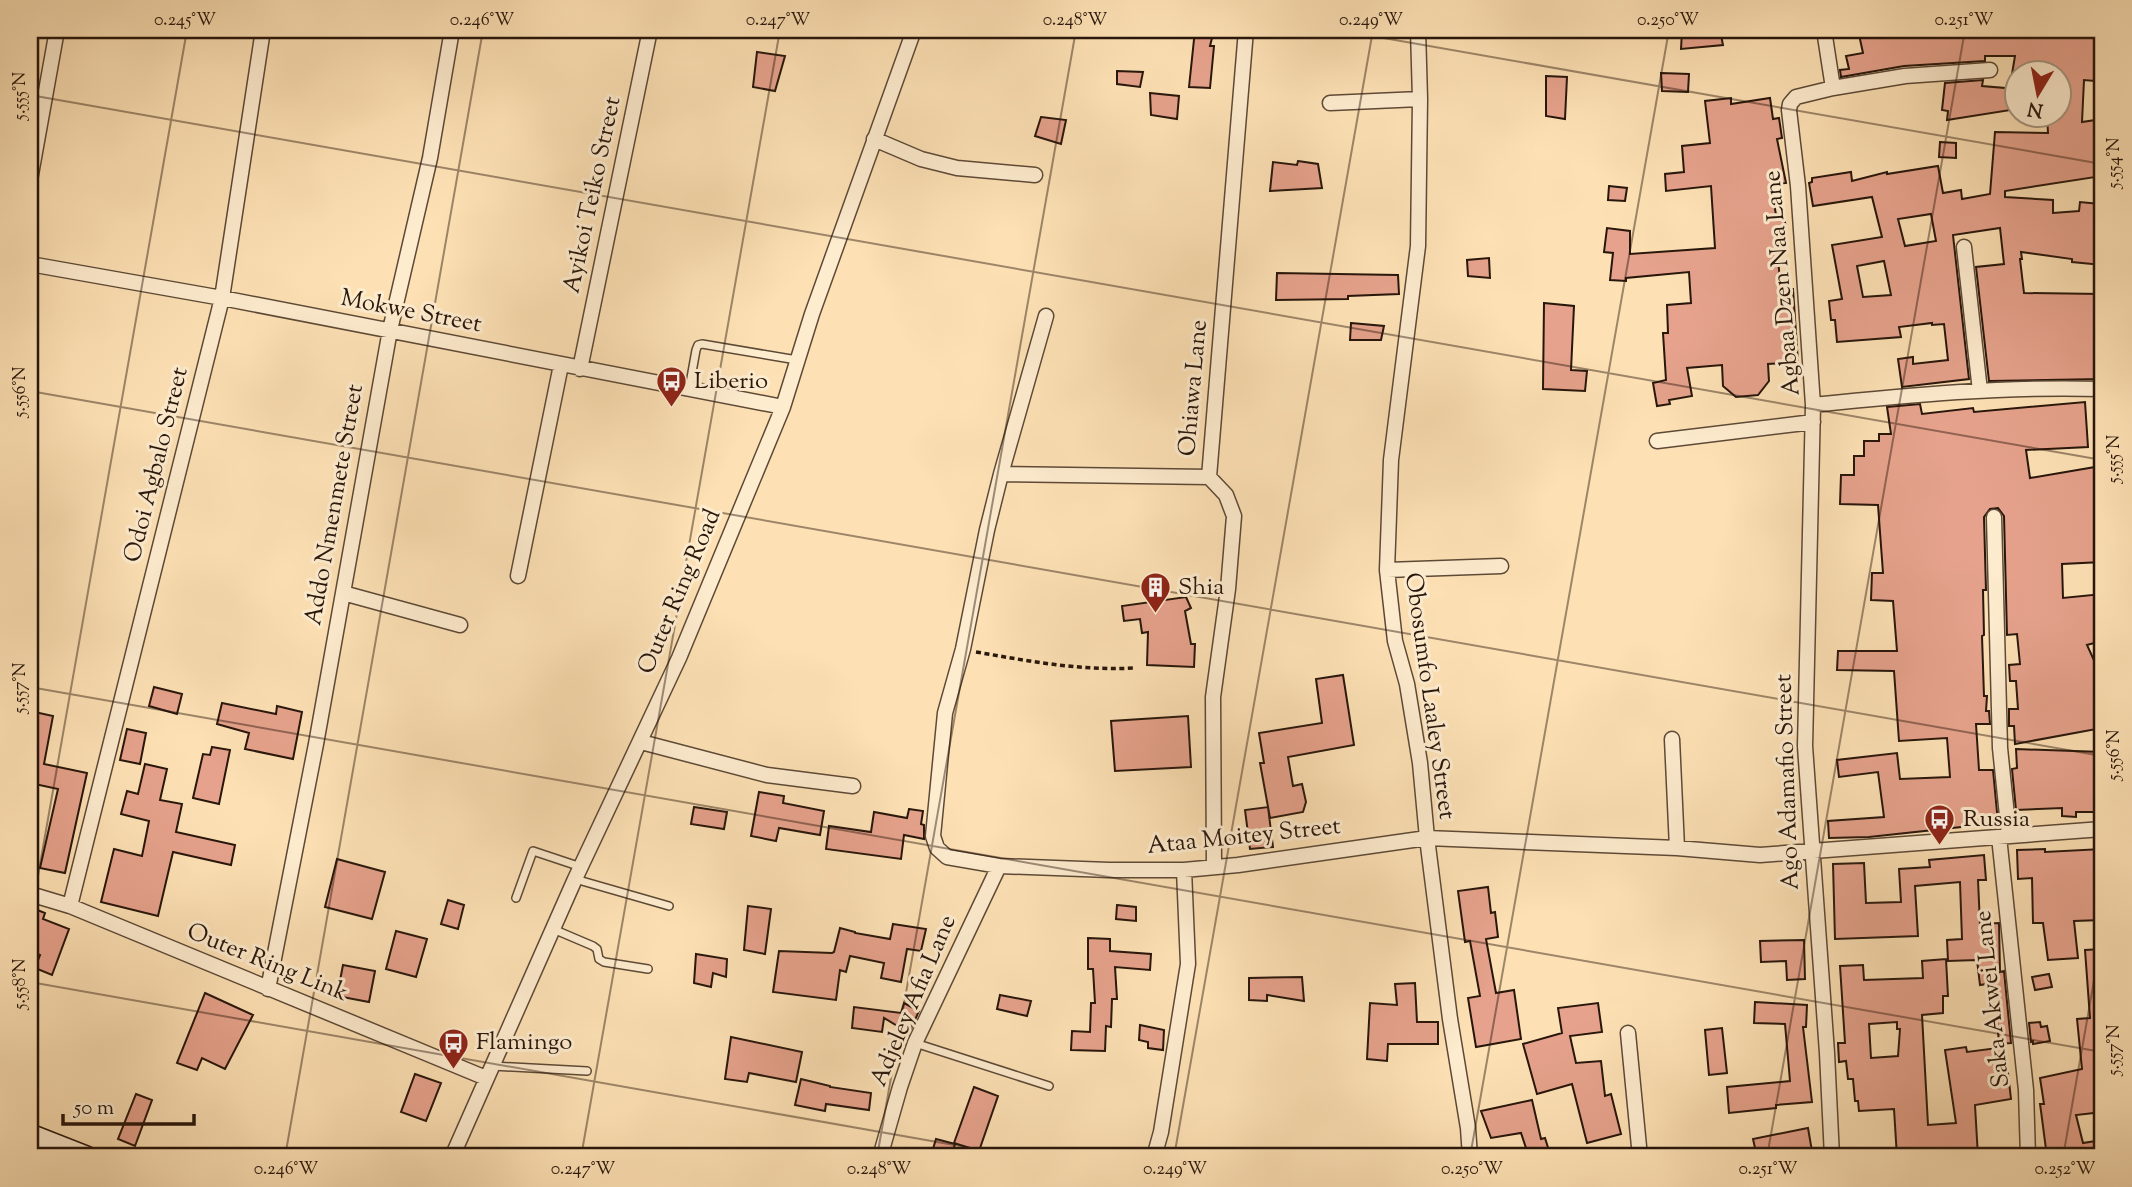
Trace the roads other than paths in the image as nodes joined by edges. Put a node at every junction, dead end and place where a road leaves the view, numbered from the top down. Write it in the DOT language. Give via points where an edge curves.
graph roads {
  1 [pos="57,30"];
  2 [pos="263,30"];
  3 [pos="452,30"];
  4 [pos="650,30"];
  5 [pos="914,30"];
  6 [pos="1246,30"];
  7 [pos="1418,30"];
  8 [pos="1824,30"];
  9 [pos="1990,70"];
  10 [pos="1833,88"];
  11 [pos="1420,99"];
  12 [pos="1329,103"];
  13 [pos="874,139"];
  14 [pos="1035,175"];
  15 [pos="30,180"];
  16 [pos="1964,247"];
  17 [pos="30,264"];
  18 [pos="222,298"];
  19 [pos="1046,316"];
  20 [pos="390,330"];
  21 [pos="797,360"];
  22 [pos="561,365"];
  23 [pos="580,369"];
  24 [pos="2102,389"];
  25 [pos="689,390"];
  26 [pos="1980,391"];
  27 [pos="1813,405"];
  28 [pos="783,407"];
  29 [pos="1813,422"];
  30 [pos="1657,441"];
  31 [pos="1001,474"];
  32 [pos="1209,477"];
  33 [pos="1994,517"];
  34 [pos="1502,566"];
  35 [pos="1387,570"];
  36 [pos="518,576"];
  37 [pos="343,593"];
  38 [pos="460,625"];
  39 [pos="1672,739"];
  40 [pos="641,742"];
  41 [pos="853,786"];
  42 [pos="2102,828"];
  43 [pos="2004,836"];
  44 [pos="1427,838"];
  45 [pos="1677,848"];
  46 [pos="1811,851"];
  47 [pos="999,866"];
  48 [pos="1214,866"];
  49 [pos="1184,870"];
  50 [pos="578,873"];
  51 [pos="30,894"];
  52 [pos="516,898"];
  53 [pos="70,906"];
  54 [pos="669,906"];
  55 [pos="553,929"];
  56 [pos="648,969"];
  57 [pos="268,989"];
  58 [pos="1628,1033"];
  59 [pos="915,1043"];
  60 [pos="587,1070"];
  61 [pos="489,1072"];
  62 [pos="1049,1086"];
  63 [pos="30,1135"];
  64 [pos="30,1145"];
  65 [pos="59,1157"];
  66 [pos="86,1157"];
  67 [pos="452,1157"];
  68 [pos="880,1157"];
  69 [pos="1154,1157"];
  70 [pos="1470,1157"];
  71 [pos="1640,1157"];
  72 [pos="1832,1157"];
  73 [pos="2028,1157"];
  1 -- 15 [label="street"];
  2 -- 18 [label="street, Odoi Agbalo Street"];
  3 -- 20 [label="street, Addo Nmenmete Street" via="430,158"];
  4 -- 23 [label="street, Ayikoi Teiko Street"];
  5 -- 13 [label="street, Outer Ring Road"];
  6 -- 32 [label="street, Ohiawa Lane"];
  7 -- 11 [label="street, Obosumfo Laaley Street"];
  8 -- 10 [label="street"];
  9 -- 10 [label="street, Agbaa Dzen Naa Lane" via="1905,76"];
  10 -- 27 [label="street, Agbaa Dzen Naa Lane" via="1796,97 1788,110 1798,186"];
  11 -- 12 [label="street"];
  11 -- 35 [label="street, Obosumfo Laaley Street" via="1418,246 1391,460"];
  13 -- 14 [label="street" via="933,163"];
  13 -- 21 [label="street, Outer Ring Road"];
  16 -- 26 [label="street"];
  17 -- 18 [label="street, Mokwe Street"];
  18 -- 20 [label="street, Mokwe Street"];
  18 -- 53 [label="street, Odoi Agbalo Street"];
  19 -- 31 [label="street, Ataa Moitey Street"];
  20 -- 22 [label="street, Mokwe Street"];
  20 -- 37 [label="street, Addo Nmenmete Street"];
  21 -- 25 [label="lane" via="698,345"];
  21 -- 28 [label="street, Outer Ring Road"];
  22 -- 23 [label="street, Mokwe Street"];
  22 -- 36 [label="street"];
  23 -- 25 [label="street, Mokwe Street"];
  24 -- 26 [label="street, Agbaa Dzen Naa Lane"];
  25 -- 28 [label="street, Mokwe Street"];
  26 -- 27 [label="street, Agbaa Dzen Naa Lane"];
  27 -- 29 [label="street, Ago Adamafio Street"];
  28 -- 40 [label="street, Outer Ring Road"];
  29 -- 30 [label="street"];
  29 -- 46 [label="street, Ago Adamafio Street" via="1805,746"];
  31 -- 32 [label="street"];
  31 -- 47 [label="street, Ataa Moitey Street" via="945,713 933,836 947,857"];
  32 -- 48 [label="street, Ohiawa Lane" via="1226,495 1234,516 1213,697"];
  33 -- 43 [label="street, Saka Akwei Lane"];
  34 -- 35 [label="street"];
  35 -- 44 [label="street, Obosumfo Laaley Street" via="1395,641 1420,763"];
  37 -- 38 [label="street"];
  37 -- 57 [label="street, Addo Nmenmete Street"];
  39 -- 45 [label="street"];
  40 -- 41 [label="street" via="767,775"];
  40 -- 50 [label="street, Outer Ring Road"];
  42 -- 43 [label="street, Ataa Moitey Street"];
  43 -- 46 [label="street, Ataa Moitey Street"];
  43 -- 73 [label="street, Saka Akwei Lane"];
  44 -- 45 [label="street, Ataa Moitey Street"];
  44 -- 48 [label="street, Ataa Moitey Street"];
  44 -- 70 [label="street, Obosumfo Laaley Street"];
  45 -- 46 [label="street, Ataa Moitey Street" via="1760,855"];
  46 -- 72 [label="street, Ago Adamafio Street"];
  47 -- 49 [label="street, Ataa Moitey Street"];
  47 -- 59 [label="street, Adjeley Afia Lane"];
  48 -- 49 [label="street, Ataa Moitey Street"];
  49 -- 69 [label="street" via="1188,964"];
  50 -- 52 [label="lane" via="533,851"];
  50 -- 54 [label="lane"];
  50 -- 55 [label="street, Outer Ring Road"];
  51 -- 53 [label="street, Outer Ring Link"];
  53 -- 57 [label="street, Outer Ring Link"];
  55 -- 56 [label="lane" via="593,946 604,962"];
  55 -- 61 [label="street, Outer Ring Road"];
  57 -- 61 [label="street, Outer Ring Link"];
  58 -- 71 [label="street"];
  59 -- 62 [label="lane"];
  59 -- 68 [label="street, Adjeley Afia Lane"];
  60 -- 61 [label="lane"];
  61 -- 67 [label="street, Outer Ring Road"];
  63 -- 66 [label="main road"];
  64 -- 65 [label="main road"];
}
